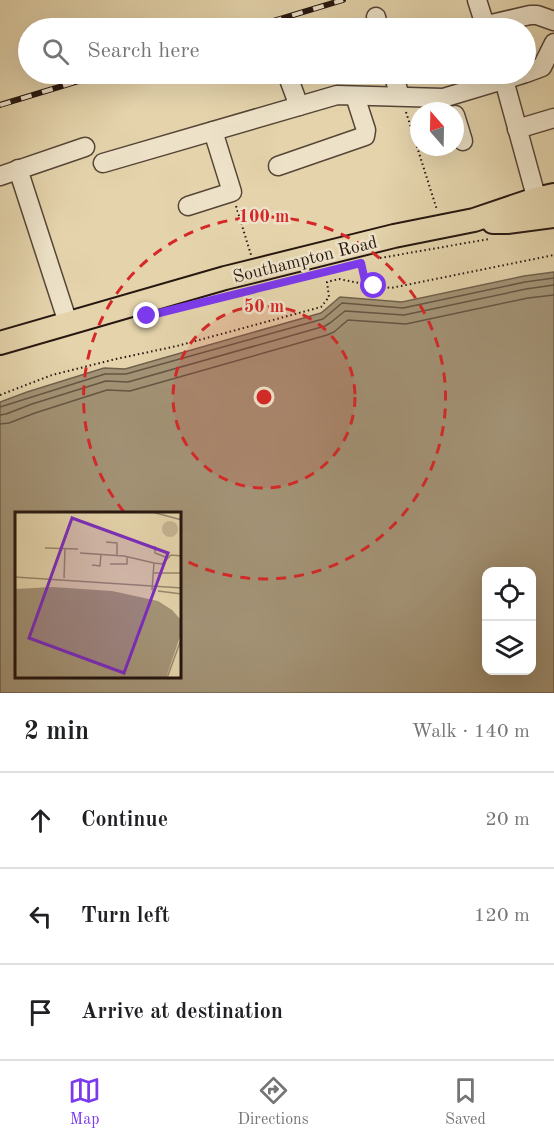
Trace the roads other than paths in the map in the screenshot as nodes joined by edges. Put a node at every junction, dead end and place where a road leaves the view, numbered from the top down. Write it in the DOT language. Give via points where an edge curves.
graph roads {
  1 [pos="477,0"];
  2 [pos="483,18"];
  3 [pos="517,18"];
  4 [pos="554,21"];
  5 [pos="554,43"];
  6 [pos="536,69"];
  7 [pos="291,84"];
  8 [pos="396,84"];
  9 [pos="496,84"];
  10 [pos="505,84"];
  11 [pos="355,96"];
  12 [pos="400,96"];
  13 [pos="447,102"];
  14 [pos="462,102"];
  15 [pos="299,106"];
  16 [pos="554,118"];
  17 [pos="517,129"];
  18 [pos="213,131"];
  19 [pos="85,147"];
  20 [pos="103,164"];
  21 [pos="278,166"];
  22 [pos="18,169"];
  23 [pos="0,176"];
  24 [pos="188,206"];
  25 [pos="547,207"];
  26 [pos="68,322"];
  27 [pos="0,343"];
  1 -- 2 [label="street"];
  3 -- 4 [label="street" via="537,15"];
  5 -- 6 [label="street" via="542,67"];
  7 -- 15 [label="street"];
  8 -- 12 [label="street"];
  9 -- 14 [label="street"];
  10 -- 17 [label="street"];
  11 -- 12 [label="street"];
  11 -- 15 [label="street" via="336,95"];
  11 -- 21 [label="street" via="365,136"];
  12 -- 13 [label="street" via="443,98"];
  15 -- 18 [label="street"];
  16 -- 17 [label="street"];
  17 -- 25 [label="street"];
  18 -- 20 [label="street"];
  18 -- 24 [label="street" via="232,192"];
  19 -- 22 [label="street"];
  22 -- 23 [label="street"];
  22 -- 26 [label="street"];
  25 -- 26 [label="main road, Southampton Road" via="394,236"];
  26 -- 27 [label="main road, Southampton Road"];
}
